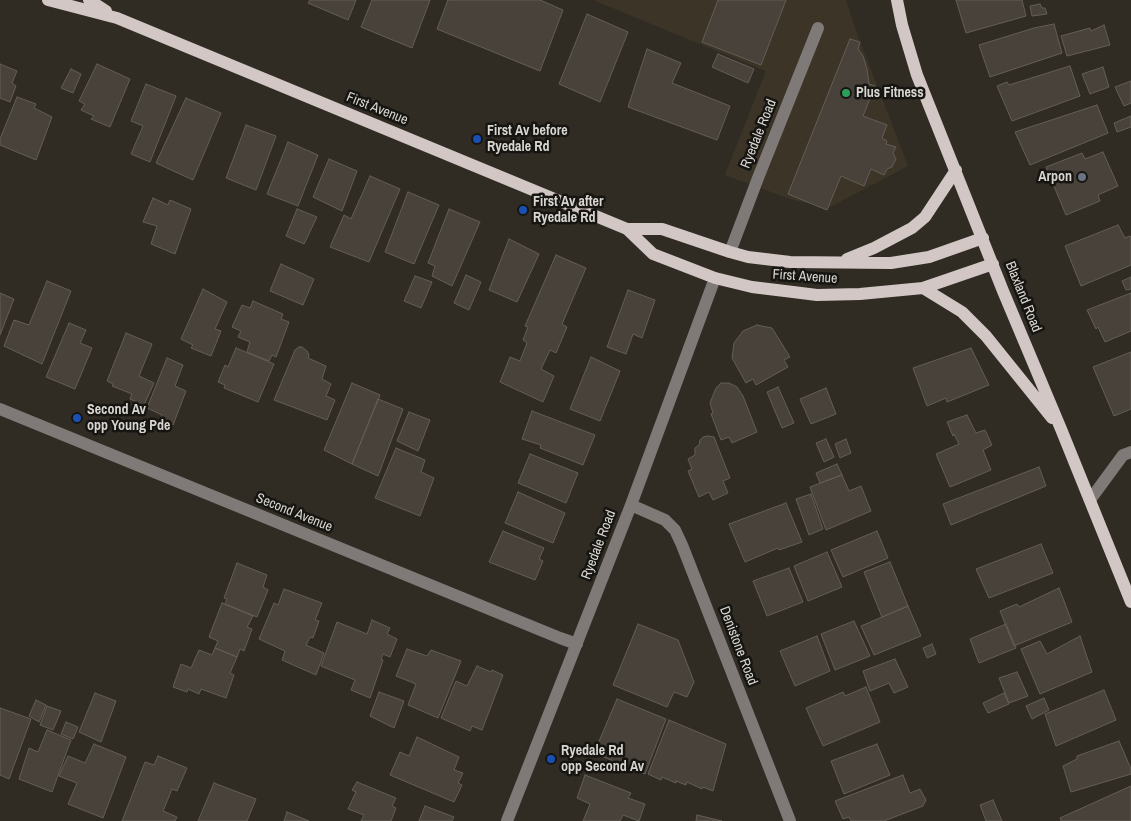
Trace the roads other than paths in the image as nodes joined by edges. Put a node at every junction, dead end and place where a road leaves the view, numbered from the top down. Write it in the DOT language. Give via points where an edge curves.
graph roads {
  1 [pos="48,0"];
  2 [pos="89,0"];
  3 [pos="898,0"];
  4 [pos="116,18"];
  5 [pos="818,28"];
  6 [pos="956,170"];
  7 [pos="627,229"];
  8 [pos="982,238"];
  9 [pos="730,252"];
  10 [pos="840,262"];
  11 [pos="993,264"];
  12 [pos="714,278"];
  13 [pos="923,288"];
  14 [pos="0,409"];
  15 [pos="1061,429"];
  16 [pos="1127,454"];
  17 [pos="1090,500"];
  18 [pos="631,505"];
  19 [pos="1131,602"];
  20 [pos="577,644"];
  21 [pos="507,821"];
  22 [pos="790,821"];
  1 -- 4 [label="main road, First Avenue"];
  2 -- 4 [label="main road, First Avenue"];
  3 -- 6 [label="main road, Blaxland Road" via="917,75"];
  4 -- 7 [label="main road, First Avenue"];
  5 -- 9 [label="street, Ryedale Road"];
  6 -- 8 [label="main road, Blaxland Road"];
  6 -- 10 [label="main road" via="925,217 912,228"];
  7 -- 9 [label="main road, First Avenue" via="662,229"];
  7 -- 12 [label="main road, First Avenue" via="654,254"];
  8 -- 10 [label="main road, First Avenue" via="929,257 891,263"];
  8 -- 11 [label="main road, Blaxland Road"];
  9 -- 10 [label="main road, First Avenue" via="790,262"];
  11 -- 13 [label="main road, First Avenue"];
  11 -- 15 [label="main road, Blaxland Road"];
  12 -- 13 [label="main road, First Avenue" via="752,288 817,295"];
  12 -- 18 [label="street, Ryedale Road"];
  13 -- 15 [label="main road" via="962,312 986,336"];
  14 -- 20 [label="street, Second Avenue"];
  15 -- 17 [label="main road, Blaxland Road"];
  16 -- 17 [label="street"];
  17 -- 19 [label="main road, Blaxland Road"];
  18 -- 20 [label="street, Ryedale Road"];
  18 -- 22 [label="street, Denistone Road" via="665,520 675,530"];
  20 -- 21 [label="street, Ryedale Road"];
}
